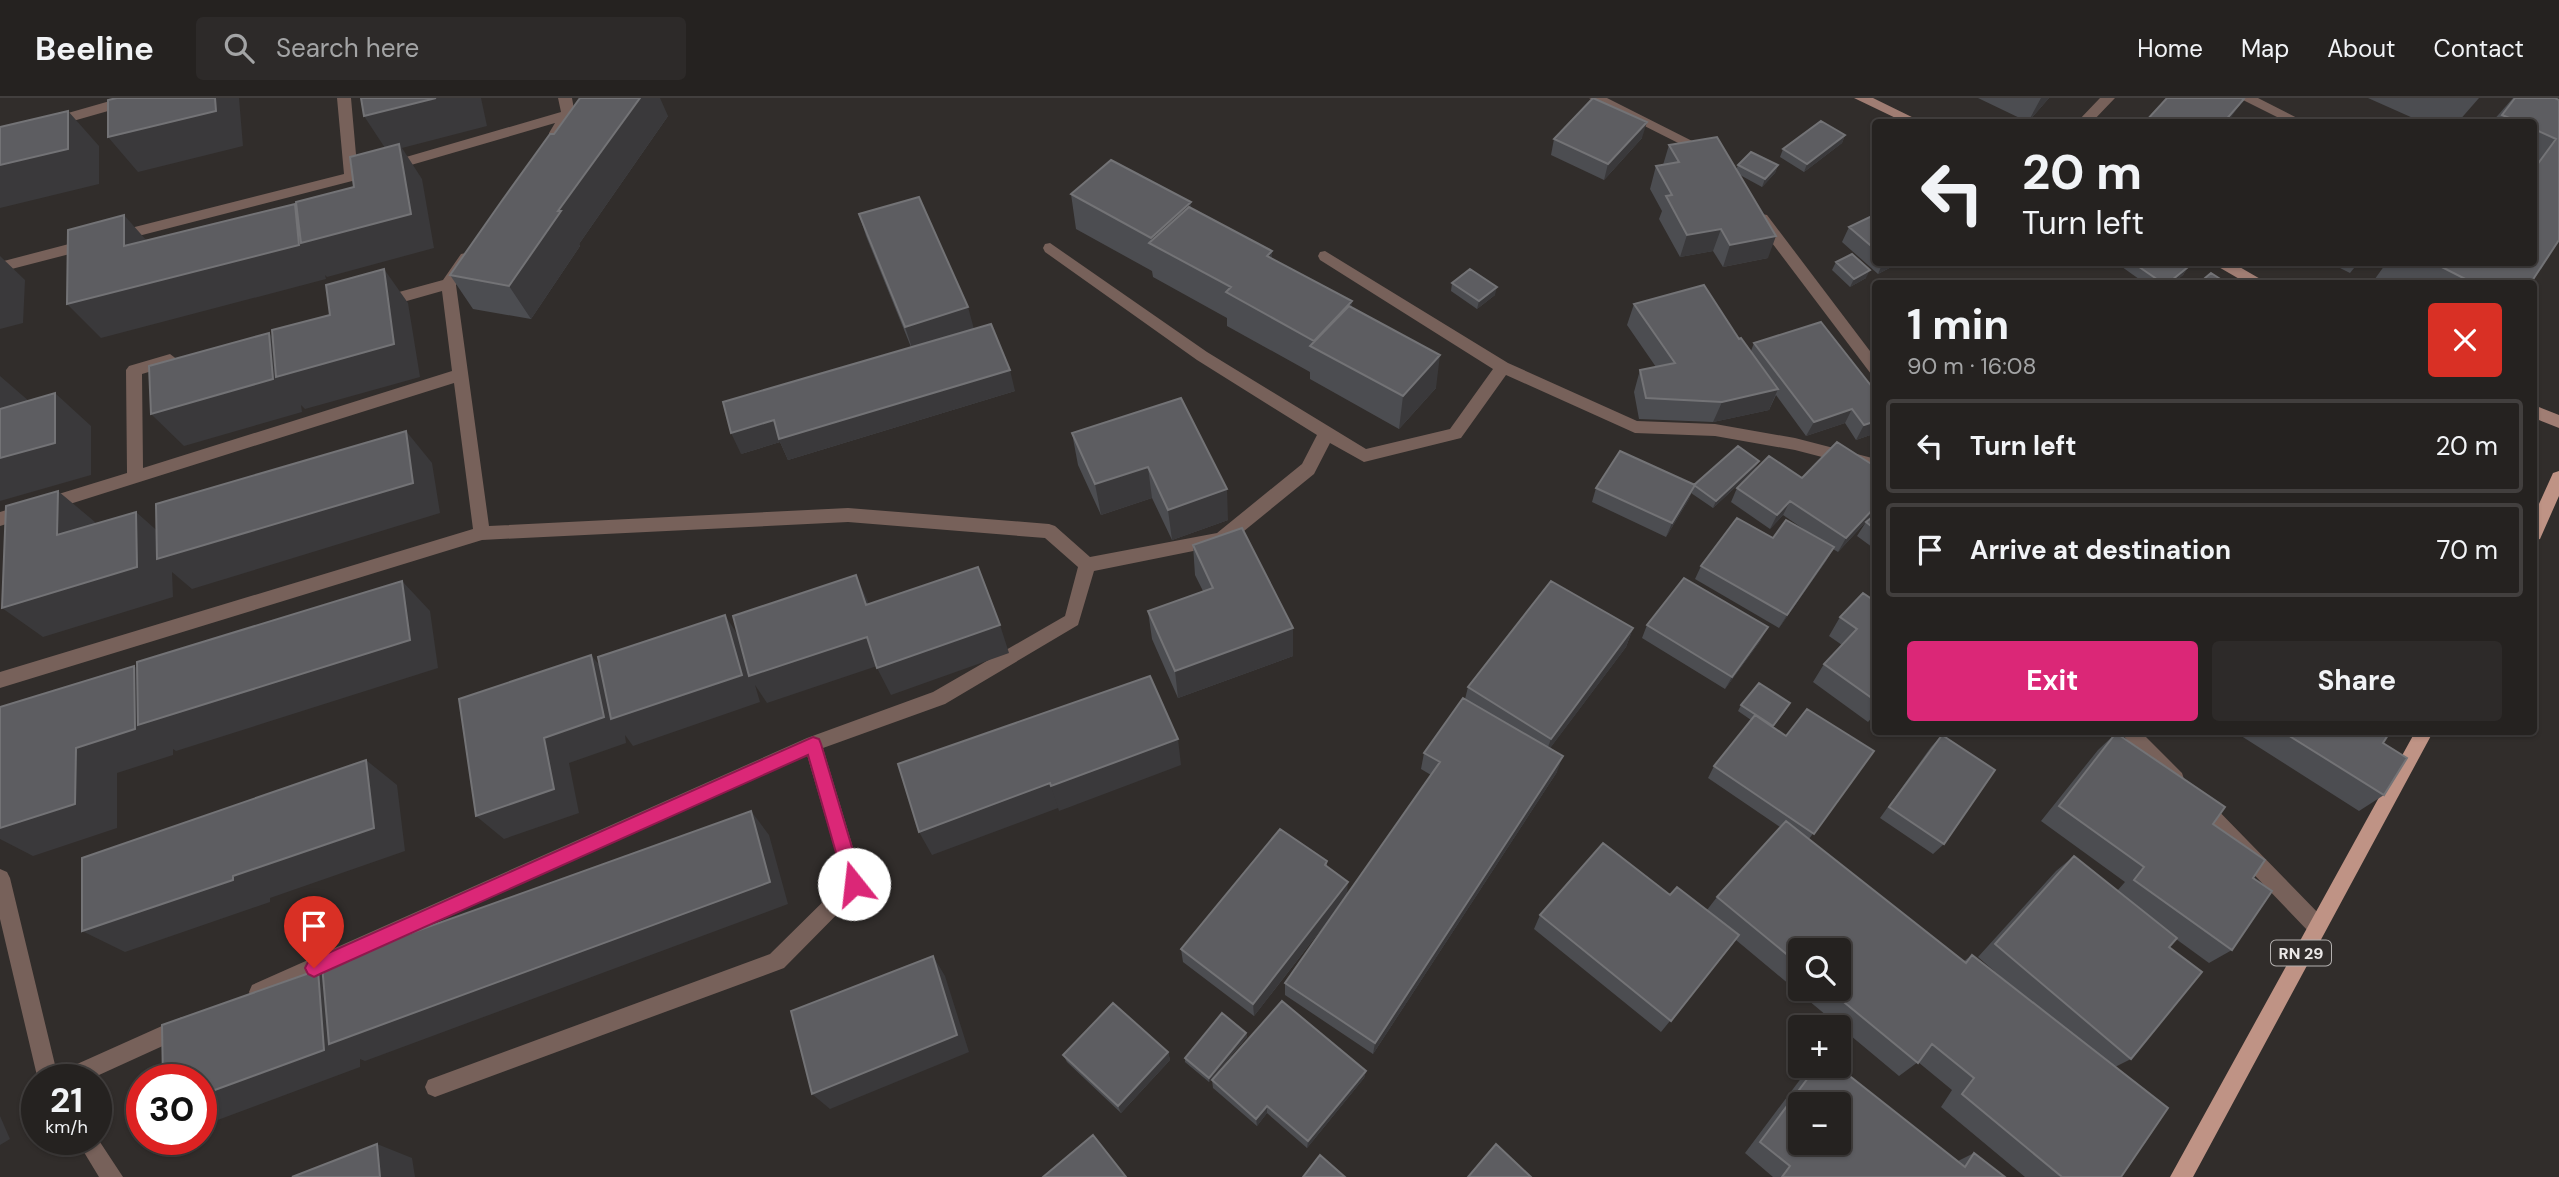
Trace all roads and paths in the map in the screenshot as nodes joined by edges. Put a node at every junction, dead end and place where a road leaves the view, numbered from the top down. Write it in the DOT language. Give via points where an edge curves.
graph roads {
  1 [pos="344,98"];
  2 [pos="565,98"];
  3 [pos="1596,98"];
  4 [pos="1861,98"];
  5 [pos="2108,98"];
  6 [pos="2246,98"];
  7 [pos="110,106"];
  8 [pos="568,115"];
  9 [pos="1908,119"];
  10 [pos="2087,119"];
  11 [pos="2292,119"];
  12 [pos="37,127"];
  13 [pos="544,149"];
  14 [pos="1719,163"];
  15 [pos="363,173"];
  16 [pos="1755,210"];
  17 [pos="1050,248"];
  18 [pos="472,250"];
  19 [pos="1325,256"];
  20 [pos="2225,266"];
  21 [pos="0,267"];
  22 [pos="2254,280"];
  23 [pos="448,284"];
  24 [pos="369,306"];
  25 [pos="187,356"];
  26 [pos="1872,365"];
  27 [pos="1503,367"];
  28 [pos="460,375"];
  29 [pos="2537,412"];
  30 [pos="2559,422"];
  31 [pos="1327,432"];
  32 [pos="1872,464"];
  33 [pos="135,477"];
  34 [pos="2559,478"];
  35 [pos="0,519"];
  36 [pos="2537,527"];
  37 [pos="482,533"];
  38 [pos="1087,565"];
  39 [pos="0,680"];
  40 [pos="2132,735"];
  41 [pos="2422,735"];
  42 [pos="813,744"];
  43 [pos="0,878"];
  44 [pos="2316,925"];
  45 [pos="242,1000"];
  46 [pos="204,1017"];
  47 [pos="44,1064"];
  48 [pos="100,1064"];
  49 [pos="435,1087"];
  50 [pos="97,1155"];
  51 [pos="112,1177"];
  52 [pos="2180,1177"];
  1 -- 15 [label="street"];
  2 -- 8 [label="street"];
  3 -- 14 [label="street" via="1713,154"];
  4 -- 9 [label="street"];
  5 -- 10 [label="street"];
  6 -- 11 [label="street"];
  7 -- 12 [label="street"];
  8 -- 13 [label="street"];
  8 -- 15 [label="street"];
  15 -- 21 [label="street"];
  16 -- 26 [label="street"];
  17 -- 31 [label="street" via="1202,356"];
  18 -- 23 [label="street"];
  19 -- 27 [label="street"];
  20 -- 22 [label="street"];
  23 -- 24 [label="street"];
  23 -- 28 [label="street"];
  25 -- 33 [label="street" via="134,370"];
  27 -- 31 [label="street" via="1455,433 1364,456"];
  27 -- 32 [label="street" via="1635,426 1714,430"];
  28 -- 33 [label="street"];
  28 -- 37 [label="street"];
  29 -- 30 [label="street"];
  31 -- 38 [label="street" via="1308,469 1222,539"];
  33 -- 35 [label="street"];
  34 -- 36 [label="main road"];
  37 -- 38 [label="street" via="848,515 1049,531"];
  37 -- 39 [label="street"];
  38 -- 42 [label="street" via="1072,620 939,698"];
  40 -- 44 [label="street"];
  41 -- 44 [label="main road, RN 29"];
  42 -- 45 [label="street"];
  42 -- 49 [label="street" via="854,884 777,961"];
  43 -- 47 [label="street"];
  44 -- 52 [label="main road, RN 29"];
  46 -- 48 [label="street"];
  50 -- 51 [label="street"];
}
